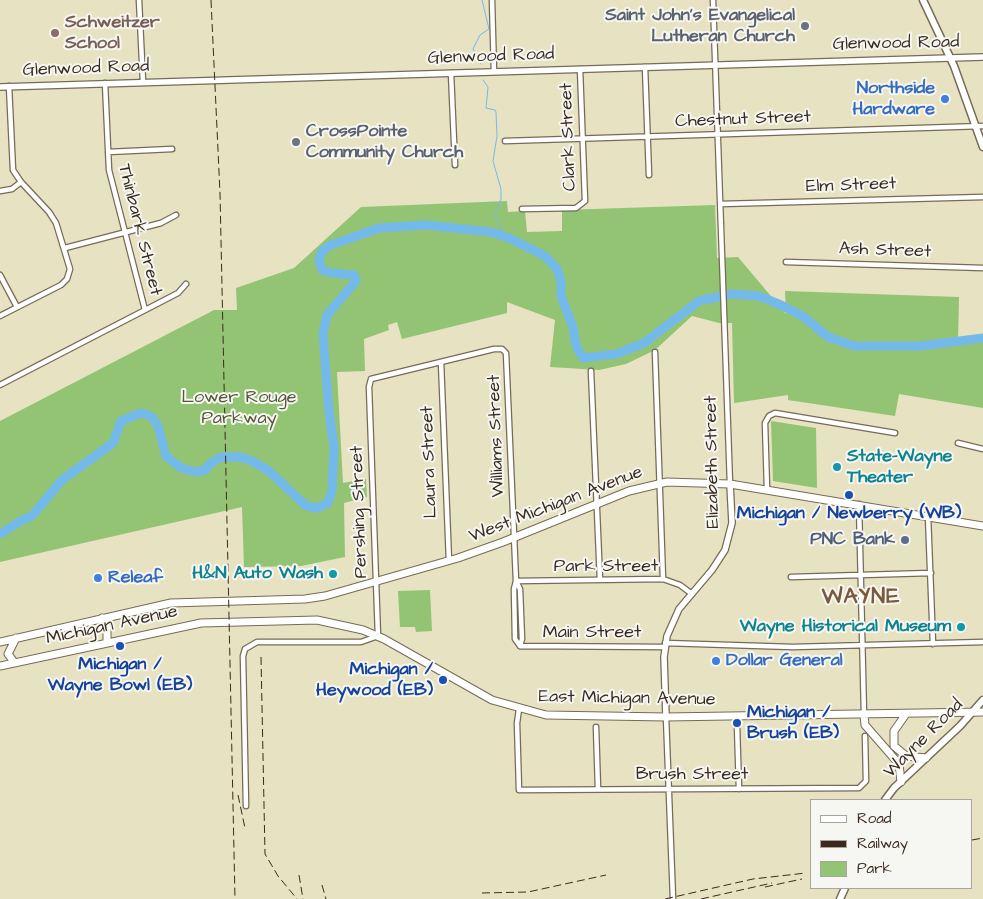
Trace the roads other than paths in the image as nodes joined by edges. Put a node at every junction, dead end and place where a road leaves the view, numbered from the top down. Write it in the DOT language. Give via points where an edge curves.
graph roads {
  1 [pos="139,0"];
  2 [pos="492,0"];
  3 [pos="714,0"];
  4 [pos="922,0"];
  5 [pos="983,57"];
  6 [pos="951,58"];
  7 [pos="715,64"];
  8 [pos="645,67"];
  9 [pos="580,69"];
  10 [pos="494,72"];
  11 [pos="451,73"];
  12 [pos="143,82"];
  13 [pos="105,83"];
  14 [pos="0,86"];
  15 [pos="8,86"];
  16 [pos="980,126"];
  17 [pos="718,134"];
  18 [pos="647,137"];
  19 [pos="583,139"];
  20 [pos="504,141"];
  21 [pos="983,147"];
  22 [pos="172,149"];
  23 [pos="108,152"];
  24 [pos="455,165"];
  25 [pos="649,174"];
  26 [pos="21,182"];
  27 [pos="0,191"];
  28 [pos="983,196"];
  29 [pos="720,204"];
  30 [pos="522,209"];
  31 [pos="176,215"];
  32 [pos="125,232"];
  33 [pos="65,248"];
  34 [pos="786,262"];
  35 [pos="983,268"];
  36 [pos="0,275"];
  37 [pos="186,284"];
  38 [pos="17,308"];
  39 [pos="145,310"];
  40 [pos="0,316"];
  41 [pos="655,352"];
  42 [pos="441,362"];
  43 [pos="591,371"];
  44 [pos="0,385"];
  45 [pos="895,432"];
  46 [pos="958,443"];
  47 [pos="983,449"];
  48 [pos="660,483"];
  49 [pos="730,484"];
  50 [pos="767,490"];
  51 [pos="596,504"];
  52 [pos="859,504"];
  53 [pos="928,516"];
  54 [pos="983,526"];
  55 [pos="514,538"];
  56 [pos="449,561"];
  57 [pos="931,573"];
  58 [pos="860,575"];
  59 [pos="791,577"];
  60 [pos="663,579"];
  61 [pos="600,580"];
  62 [pos="516,581"];
  63 [pos="376,582"];
  64 [pos="692,594"];
  65 [pos="231,599"];
  66 [pos="102,618"];
  67 [pos="232,621"];
  68 [pos="378,636"];
  69 [pos="16,638"];
  70 [pos="0,642"];
  71 [pos="107,642"];
  72 [pos="983,642"];
  73 [pos="934,644"];
  74 [pos="665,645"];
  75 [pos="862,645"];
  76 [pos="520,646"];
  77 [pos="14,662"];
  78 [pos="0,666"];
  79 [pos="983,700"];
  80 [pos="519,709"];
  81 [pos="974,712"];
  82 [pos="983,712"];
  83 [pos="906,714"];
  84 [pos="864,715"];
  85 [pos="666,717"];
  86 [pos="737,726"];
  87 [pos="596,727"];
  88 [pos="864,736"];
  89 [pos="926,758"];
  90 [pos="901,782"];
  91 [pos="598,789"];
  92 [pos="669,789"];
  93 [pos="740,789"];
  94 [pos="886,799"];
  95 [pos="246,806"];
  96 [pos="672,899"];
  1 -- 12 [label="street"];
  2 -- 10 [label="street"];
  3 -- 7 [label="street, Elizabeth Street"];
  4 -- 6 [label="main road"];
  5 -- 6 [label="street, Glenwood Road"];
  6 -- 7 [label="street, Glenwood Road"];
  6 -- 16 [label="main road"];
  7 -- 8 [label="street, Glenwood Road"];
  7 -- 17 [label="street, Elizabeth Street"];
  8 -- 9 [label="street, Glenwood Road"];
  8 -- 18 [label="street"];
  9 -- 10 [label="street, Glenwood Road"];
  9 -- 19 [label="street, Clark Street"];
  10 -- 11 [label="street, Glenwood Road"];
  11 -- 12 [label="street, Glenwood Road"];
  11 -- 24 [label="street"];
  12 -- 13 [label="street, Glenwood Road"];
  13 -- 15 [label="street, Glenwood Road"];
  13 -- 23 [label="street, Thinbark Street"];
  14 -- 15 [label="street, Glenwood Road"];
  15 -- 26 [label="street" via="11,160 14,173"];
  16 -- 17 [label="street, Chestnut Street"];
  16 -- 21 [label="main road"];
  17 -- 18 [label="street, Chestnut Street"];
  17 -- 29 [label="street, Elizabeth Street"];
  18 -- 19 [label="street, Chestnut Street"];
  18 -- 25 [label="street"];
  19 -- 20 [label="street, Chestnut Street"];
  19 -- 30 [label="street, Clark Street" via="583,204 576,208"];
  22 -- 23 [label="street"];
  23 -- 32 [label="street, Thinbark Street" via="109,170"];
  26 -- 27 [label="street" via="12,189"];
  26 -- 33 [label="street" via="53,218"];
  28 -- 29 [label="street, Elm Street"];
  29 -- 49 [label="street, Elizabeth Street"];
  31 -- 32 [label="street" via="167,221"];
  32 -- 33 [label="street"];
  32 -- 39 [label="street, Thinbark Street"];
  33 -- 38 [label="street" via="70,269 67,279"];
  34 -- 35 [label="street, Ash Street"];
  36 -- 38 [label="street"];
  37 -- 39 [label="street" via="178,293"];
  38 -- 40 [label="street"];
  39 -- 44 [label="street, Thinbark Street"];
  41 -- 48 [label="street"];
  42 -- 55 [label="street, Williams Street" via="494,349 504,350 508,359"];
  42 -- 56 [label="street, Laura Street"];
  42 -- 63 [label="street, Pershing Street" via="370,381"];
  43 -- 51 [label="street"];
  45 -- 50 [label="street" via="775,413 765,424"];
  46 -- 47 [label="street"];
  48 -- 49 [label="main road, West Michigan Avenue"];
  48 -- 51 [label="main road, West Michigan Avenue"];
  48 -- 60 [label="street"];
  49 -- 50 [label="main road, West Michigan Avenue"];
  49 -- 64 [label="street, Elizabeth Street" via="732,519 727,544"];
  50 -- 52 [label="main road, West Michigan Avenue"];
  51 -- 55 [label="main road, West Michigan Avenue"];
  51 -- 61 [label="street"];
  52 -- 53 [label="main road, West Michigan Avenue"];
  52 -- 58 [label="street"];
  53 -- 54 [label="main road, West Michigan Avenue"];
  53 -- 57 [label="street"];
  55 -- 56 [label="main road, West Michigan Avenue"];
  55 -- 62 [label="street, Williams Street"];
  56 -- 63 [label="main road, West Michigan Avenue"];
  57 -- 58 [label="street"];
  57 -- 73 [label="street"];
  58 -- 59 [label="street"];
  58 -- 75 [label="street"];
  60 -- 61 [label="street, Park Street"];
  60 -- 64 [label="street, Park Street"];
  61 -- 62 [label="street, Park Street"];
  62 -- 76 [label="street, Williams Street" via="520,589"];
  63 -- 65 [label="main road, West Michigan Avenue" via="305,599"];
  63 -- 68 [label="street, Pershing Street"];
  64 -- 74 [label="street, Elizabeth Street" via="674,619"];
  65 -- 66 [label="main road, Michigan Avenue" via="171,603"];
  66 -- 69 [label="main road, Michigan Avenue"];
  66 -- 71 [label="main road" via="107,625"];
  67 -- 68 [label="main road, East Michigan Avenue" via="317,620 339,623"];
  67 -- 71 [label="main road, Michigan Avenue" via="201,623"];
  68 -- 80 [label="main road, East Michigan Avenue" via="481,695"];
  68 -- 95 [label="street" via="361,642 257,642 248,646 243,656"];
  69 -- 70 [label="main road, Michigan Avenue"];
  69 -- 77 [label="main road" via="8,654"];
  71 -- 77 [label="main road, Michigan Avenue"];
  72 -- 73 [label="street, Main Street"];
  73 -- 75 [label="street, Main Street"];
  74 -- 75 [label="street, Main Street"];
  74 -- 76 [label="street, Main Street"];
  74 -- 85 [label="street, Elizabeth Street"];
  75 -- 84 [label="street"];
  77 -- 78 [label="main road, Michigan Avenue"];
  79 -- 81 [label="main road, Wayne Road"];
  80 -- 85 [label="main road, East Michigan Avenue" via="558,716"];
  80 -- 91 [label="street, Brush Street" via="519,790"];
  81 -- 82 [label="main road, East Michigan Avenue"];
  81 -- 83 [label="main road, East Michigan Avenue"];
  81 -- 89 [label="main road, Wayne Road"];
  83 -- 84 [label="main road, East Michigan Avenue"];
  83 -- 89 [label="main road" via="894,731 894,746 906,756"];
  84 -- 85 [label="main road, East Michigan Avenue"];
  84 -- 90 [label="main road" via="865,725 899,764"];
  85 -- 92 [label="street, Elizabeth Street"];
  86 -- 93 [label="street"];
  87 -- 91 [label="street"];
  88 -- 93 [label="street, Brush Street" via="864,786"];
  89 -- 90 [label="main road, Wayne Road"];
  90 -- 94 [label="main road, Wayne Road"];
  91 -- 92 [label="street, Brush Street"];
  92 -- 93 [label="street, Brush Street"];
  92 -- 96 [label="street, Elizabeth Street"];
}
